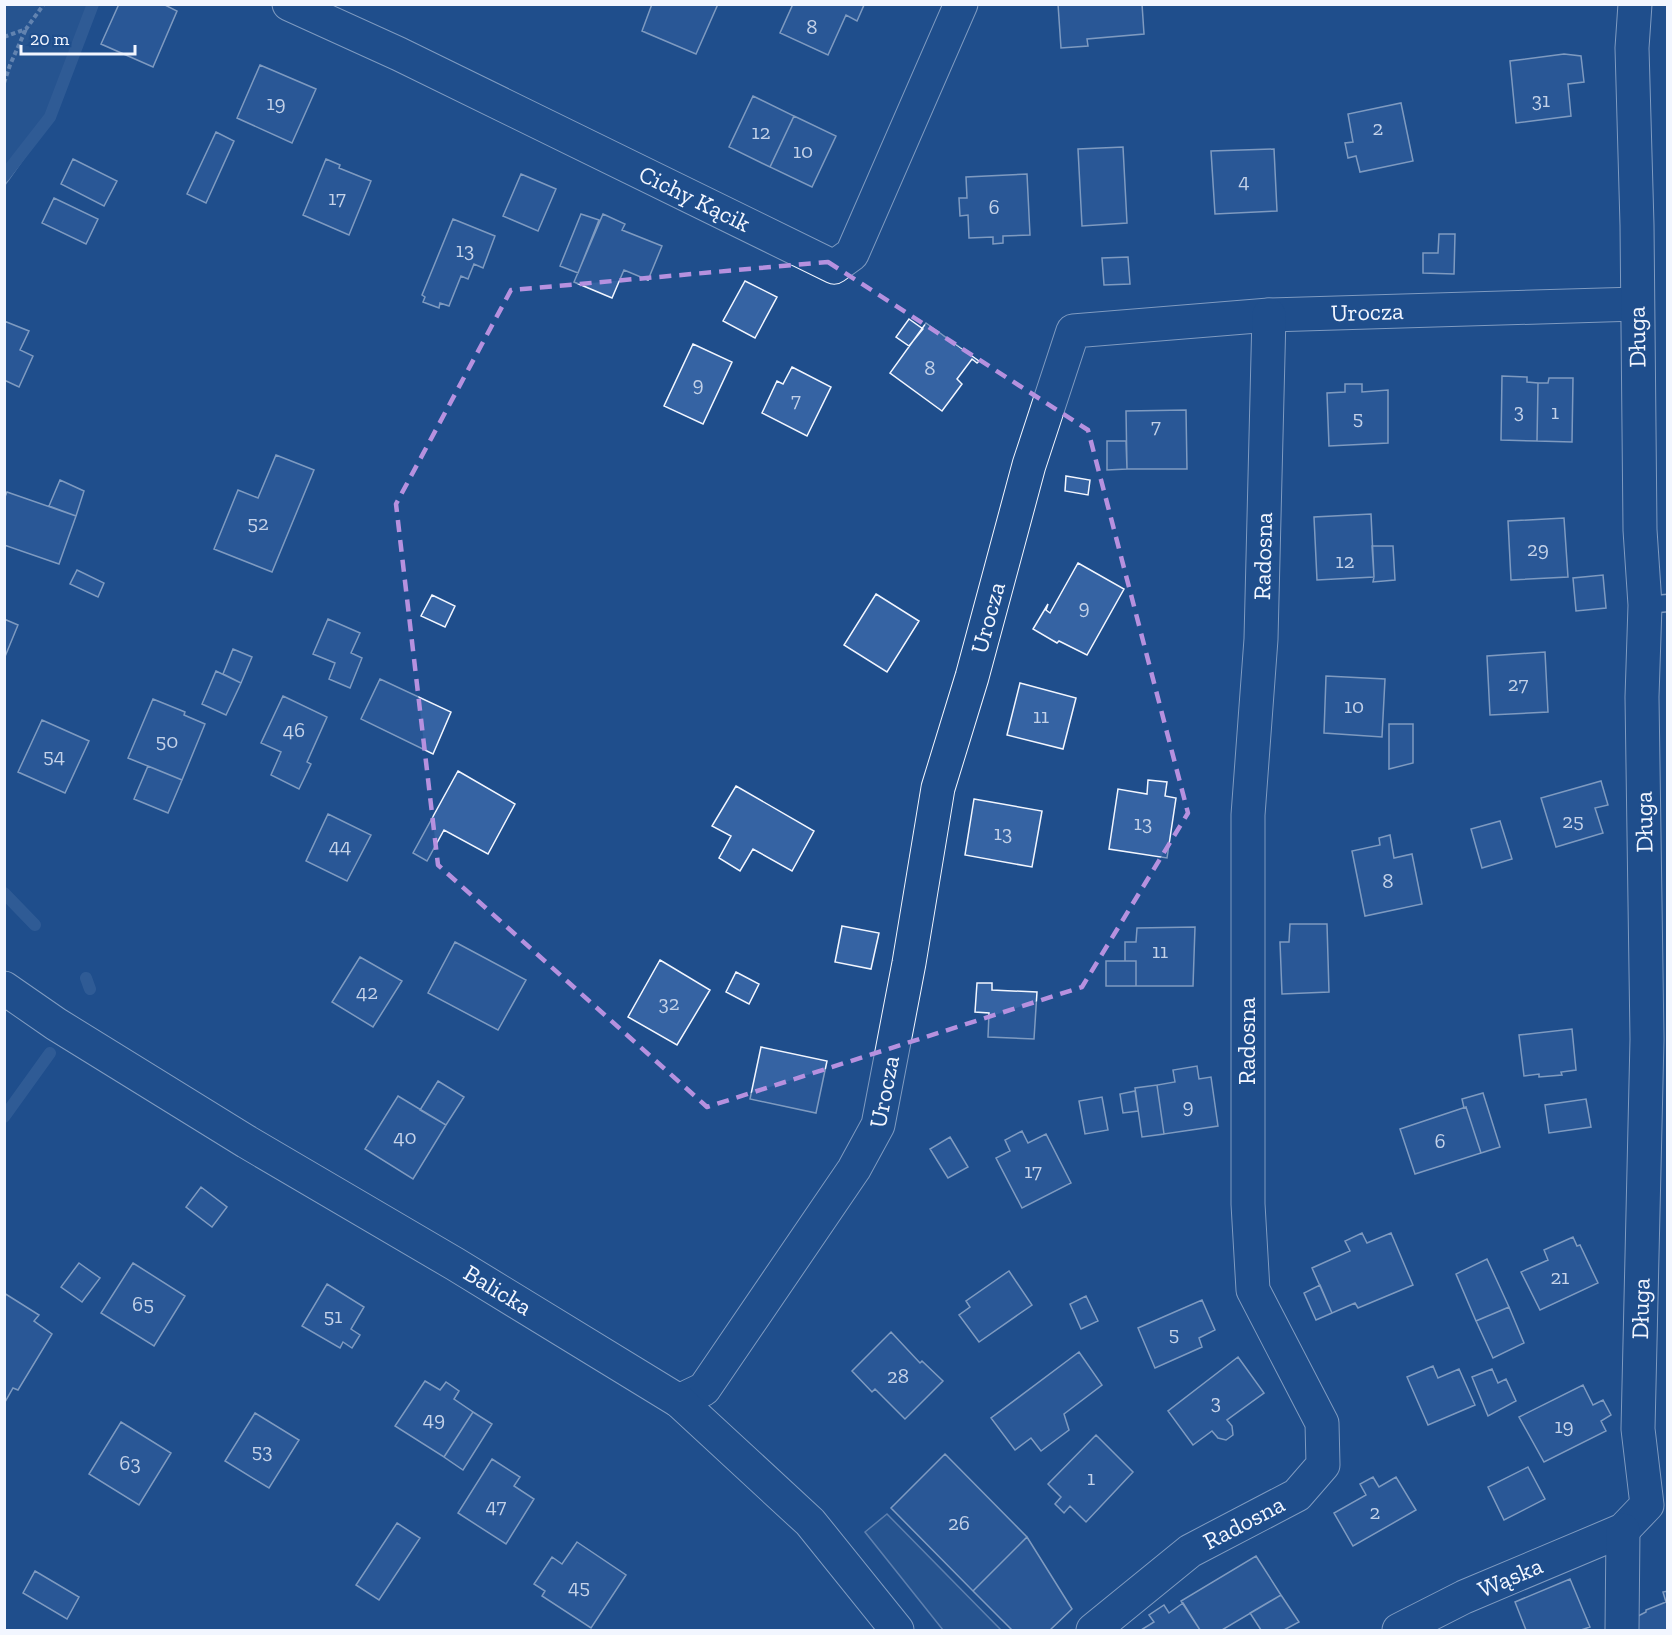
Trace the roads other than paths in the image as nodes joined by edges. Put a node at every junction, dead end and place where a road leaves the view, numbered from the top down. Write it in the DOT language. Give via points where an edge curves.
graph roads {
  1 [pos="289,4"];
  2 [pos="961,4"];
  3 [pos="1635,4"];
  4 [pos="1637,304"];
  5 [pos="1269,315"];
  6 [pos="1656,604"];
  7 [pos="4,988"];
  8 [pos="679,1401"];
  9 [pos="1657,1512"];
  10 [pos="1623,1530"];
  11 [pos="897,1630"];
  12 [pos="1093,1630"];
  13 [pos="1399,1630"];
  14 [pos="1622,1630"];
  1 -- 2 [label="street, Cichy Kącik" via="834,267 852,254"];
  3 -- 4 [label="street, Długa" via="1632,48"];
  4 -- 5 [label="street, Urocza"];
  4 -- 6 [label="street, Długa" via="1640,530"];
  5 -- 8 [label="street, Urocza" via="1073,331 1029,465 938,788 878,1125 854,1169 704,1389"];
  5 -- 12 [label="street, Radosna" via="1262,639 1248,815 1248,1214 1253,1290 1322,1423 1323,1465 1298,1495 1190,1551"];
  6 -- 9 [label="street, Długa" via="1642,697 1647,1039 1638,1429"];
  7 -- 8 [label="street, Balicka" via="247,1142"];
  8 -- 11 [label="street, Balicka" via="810,1522"];
  9 -- 10 [label="street, Długa"];
  10 -- 13 [label="street, Wąska" via="1464,1597"];
  10 -- 14 [label="street"];
}
